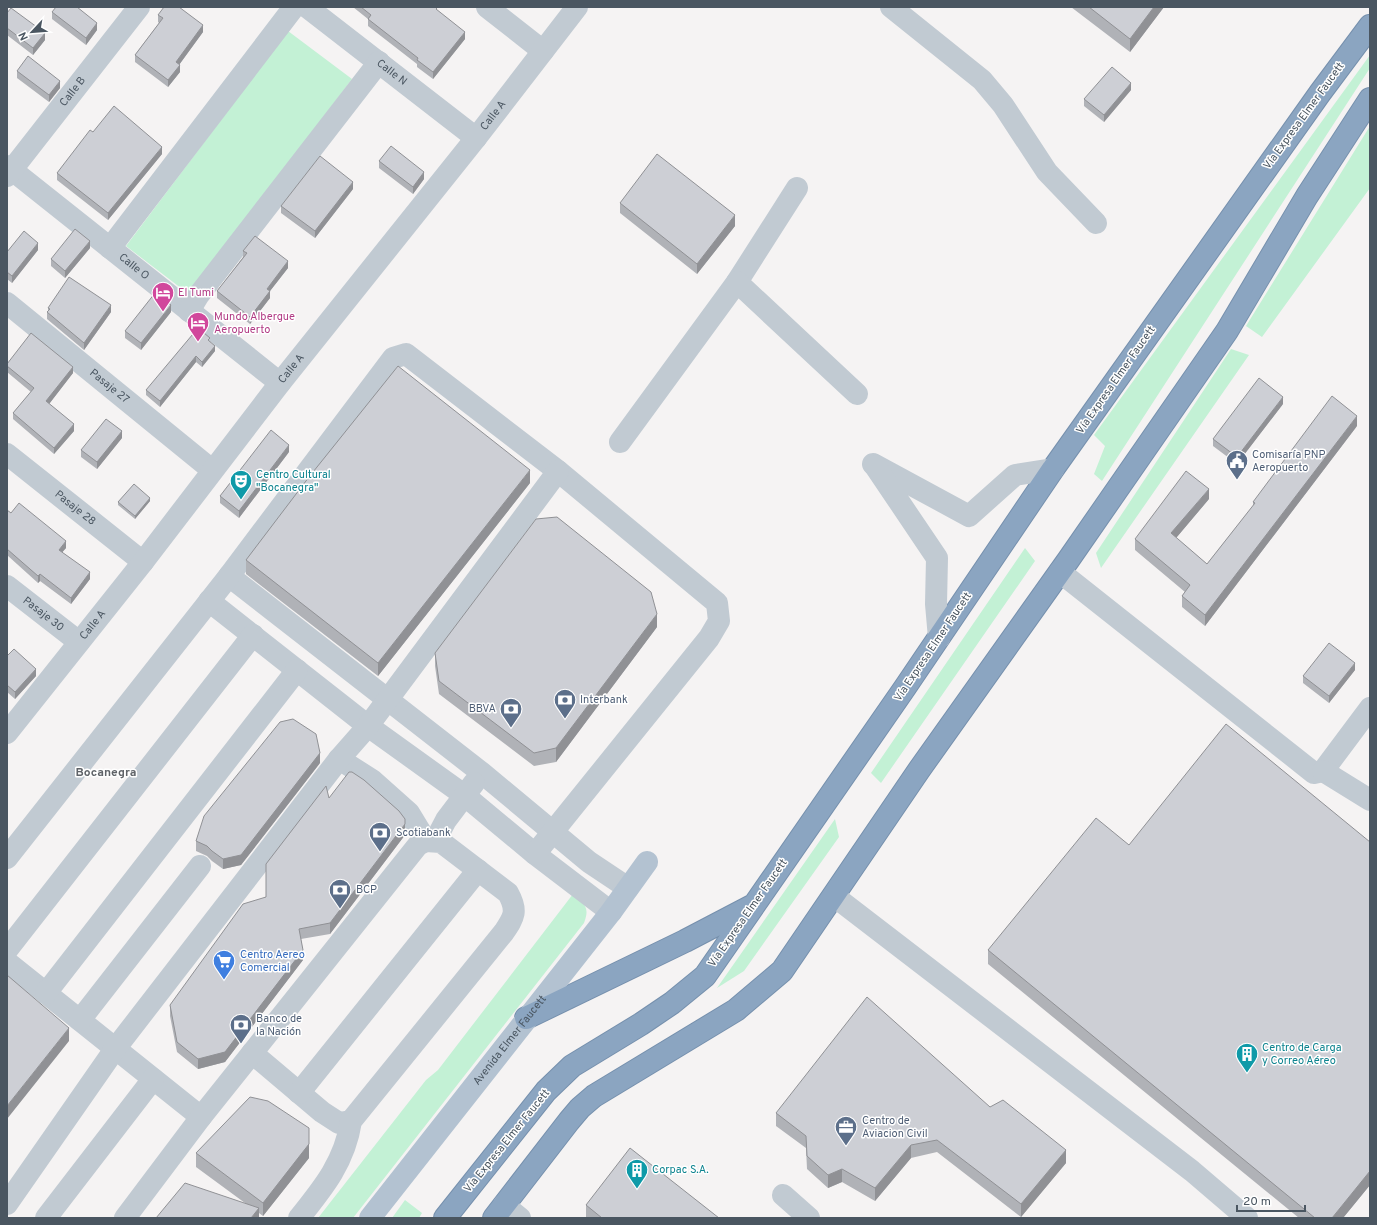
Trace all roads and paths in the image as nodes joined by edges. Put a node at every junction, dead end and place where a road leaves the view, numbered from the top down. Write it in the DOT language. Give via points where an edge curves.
graph roads {
  1 [pos="139,7"];
  2 [pos="294,7"];
  3 [pos="307,7"];
  4 [pos="487,7"];
  5 [pos="577,7"];
  6 [pos="891,7"];
  7 [pos="1370,26"];
  8 [pos="543,51"];
  9 [pos="379,62"];
  10 [pos="1370,99"];
  11 [pos="476,138"];
  12 [pos="9,171"];
  13 [pos="797,188"];
  14 [pos="1096,223"];
  15 [pos="110,248"];
  16 [pos="737,282"];
  17 [pos="7,303"];
  18 [pos="190,311"];
  19 [pos="280,383"];
  20 [pos="857,394"];
  21 [pos="620,442"];
  22 [pos="7,454"];
  23 [pos="1053,469"];
  24 [pos="212,470"];
  25 [pos="558,471"];
  26 [pos="143,562"];
  27 [pos="1060,572"];
  28 [pos="229,576"];
  29 [pos="7,586"];
  30 [pos="209,601"];
  31 [pos="253,635"];
  32 [pos="939,638"];
  33 [pos="80,642"];
  34 [pos="297,670"];
  35 [pos="387,700"];
  36 [pos="1370,708"];
  37 [pos="368,726"];
  38 [pos="9,727"];
  39 [pos="339,759"];
  40 [pos="1323,771"];
  41 [pos="482,773"];
  42 [pos="464,794"];
  43 [pos="1370,800"];
  44 [pos="553,832"];
  45 [pos="431,841"];
  46 [pos="535,854"];
  47 [pos="7,858"];
  48 [pos="647,862"];
  49 [pos="200,866"];
  50 [pos="478,870"];
  51 [pos="628,888"];
  52 [pos="834,896"];
  53 [pos="755,904"];
  54 [pos="611,912"];
  55 [pos="7,950"];
  56 [pos="7,962"];
  57 [pos="46,993"];
  58 [pos="526,1018"];
  59 [pos="80,1020"];
  60 [pos="115,1048"];
  61 [pos="252,1053"];
  62 [pos="153,1079"];
  63 [pos="300,1092"];
  64 [pos="201,1118"];
  65 [pos="351,1121"];
  66 [pos="783,1195"];
  67 [pos="7,1204"];
  68 [pos="506,1214"];
  69 [pos="46,1218"];
  70 [pos="125,1218"];
  71 [pos="298,1218"];
  72 [pos="370,1218"];
  73 [pos="445,1218"];
  74 [pos="809,1218"];
  75 [pos="1246,1218"];
  1 -- 12 [label="street, Calle B"];
  2 -- 15 [label="street"];
  3 -- 9 [label="street, Calle N"];
  4 -- 8 [label="street"];
  5 -- 8 [label="street, Calle A"];
  6 -- 14 [label="street" via="982,80 1003,105 1047,172"];
  7 -- 23 [label="highway, Vía Expresa Elmer Faucett"];
  8 -- 11 [label="street, Calle A"];
  9 -- 11 [label="street, Calle N"];
  9 -- 18 [label="street" via="198,296"];
  10 -- 27 [label="highway" via="1306,196 1227,331"];
  11 -- 19 [label="street, Calle A"];
  12 -- 15 [label="street, Calle O"];
  13 -- 16 [label="street"];
  15 -- 18 [label="street, Calle O"];
  16 -- 20 [label="street"];
  16 -- 21 [label="street"];
  17 -- 24 [label="street, Pasaje 27"];
  18 -- 19 [label="street, Calle O"];
  19 -- 24 [label="street, Calle A"];
  22 -- 26 [label="street, Pasaje 28"];
  23 -- 32 [label="highway, Vía Expresa Elmer Faucett"];
  23 -- 32 [label="street" via="1015,475 969,516 873,464 938,558 936,604"];
  24 -- 26 [label="street, Calle A"];
  25 -- 28 [label="street" via="406,354 393,358"];
  25 -- 35 [label="street"];
  25 -- 44 [label="street" via="717,603 719,621 709,638"];
  26 -- 33 [label="street, Calle A"];
  27 -- 40 [label="street" via="1314,773"];
  27 -- 52 [label="highway" via="919,770"];
  28 -- 30 [label="street"];
  28 -- 35 [label="street"];
  29 -- 33 [label="street, Pasaje 30"];
  30 -- 31 [label="street"];
  30 -- 47 [label="street"];
  31 -- 34 [label="street"];
  31 -- 55 [label="street"];
  32 -- 53 [label="highway, Vía Expresa Elmer Faucett"];
  33 -- 38 [label="street, Calle A"];
  34 -- 37 [label="street"];
  34 -- 57 [label="street"];
  35 -- 37 [label="street"];
  35 -- 41 [label="street"];
  36 -- 40 [label="street"];
  37 -- 39 [label="street"];
  37 -- 42 [label="street"];
  39 -- 45 [label="street" via="372,780 409,814"];
  39 -- 60 [label="street"];
  40 -- 43 [label="street"];
  41 -- 42 [label="street"];
  41 -- 44 [label="street"];
  42 -- 45 [label="street"];
  42 -- 46 [label="street"];
  44 -- 46 [label="street"];
  44 -- 51 [label="street" via="589,862"];
  45 -- 50 [label="street" via="441,842"];
  45 -- 61 [label="street" via="418,845"];
  46 -- 54 [label="street"];
  48 -- 51 [label="main road, Avenida Elmer Faucett"];
  49 -- 59 [label="street"];
  50 -- 63 [label="street"];
  50 -- 65 [label="street" via="508,894 514,903 514,916 504,932"];
  51 -- 54 [label="main road, Avenida Elmer Faucett"];
  52 -- 68 [label="highway" via="782,971 772,981 736,1010 594,1096 580,1108"];
  52 -- 75 [label="street" via="1192,1171"];
  53 -- 58 [label="highway"];
  53 -- 73 [label="highway, Vía Expresa Elmer Faucett" via="705,976 641,1024 572,1066 546,1091"];
  54 -- 58 [label="main road, Avenida Elmer Faucett"];
  56 -- 57 [label="street"];
  57 -- 59 [label="street"];
  58 -- 72 [label="main road, Avenida Elmer Faucett"];
  59 -- 60 [label="street"];
  60 -- 62 [label="street"];
  60 -- 67 [label="street"];
  61 -- 63 [label="street"];
  61 -- 64 [label="street"];
  62 -- 64 [label="street"];
  62 -- 69 [label="street"];
  63 -- 65 [label="street" via="339,1123"];
  64 -- 70 [label="street"];
  65 -- 71 [label="street" via="348,1140 335,1170"];
  66 -- 74 [label="street"];
}
